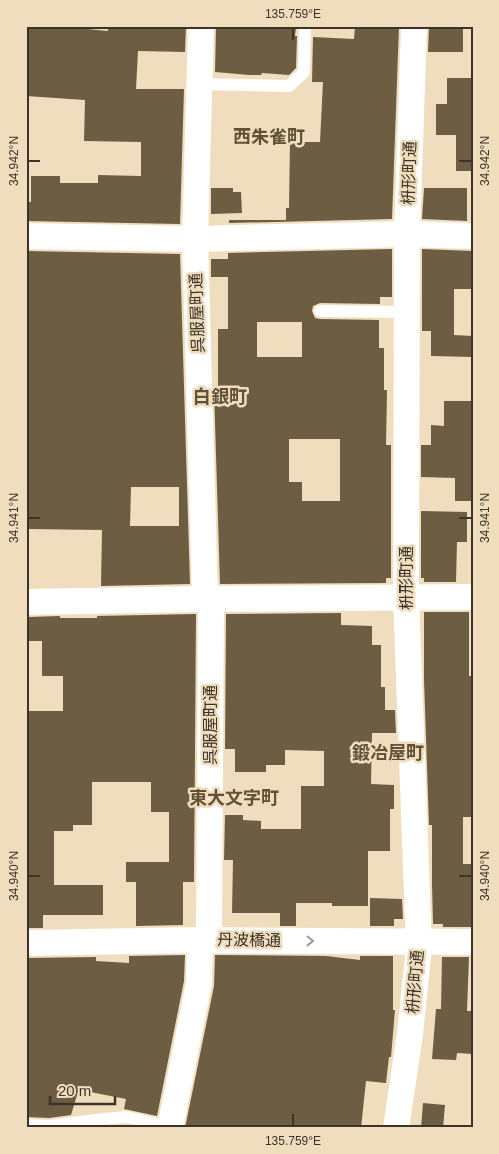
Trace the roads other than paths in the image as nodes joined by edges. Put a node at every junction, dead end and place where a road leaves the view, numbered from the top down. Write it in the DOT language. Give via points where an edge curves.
graph roads {
  1 [pos="200,26"];
  2 [pos="305,26"];
  3 [pos="414,26"];
  4 [pos="199,84"];
  5 [pos="407,234"];
  6 [pos="26,236"];
  7 [pos="473,236"];
  8 [pos="195,239"];
  9 [pos="320,311"];
  10 [pos="407,312"];
  11 [pos="406,597"];
  12 [pos="473,597"];
  13 [pos="208,599"];
  14 [pos="26,602"];
  15 [pos="204,940"];
  16 [pos="418,942"];
  17 [pos="473,942"];
  18 [pos="26,943"];
  19 [pos="26,1125"];
  20 [pos="170,1127"];
  21 [pos="396,1128"];
  1 -- 4 [label="street, 呉服屋町通"];
  2 -- 4 [label="lane" via="304,72 290,86"];
  3 -- 5 [label="street, 枡形町通"];
  4 -- 8 [label="street, 呉服屋町通"];
  5 -- 7 [label="street"];
  5 -- 8 [label="street"];
  5 -- 10 [label="street, 枡形町通"];
  6 -- 8 [label="street"];
  8 -- 13 [label="street, 呉服屋町通"];
  9 -- 10 [label="lane"];
  10 -- 11 [label="street, 枡形町通"];
  11 -- 12 [label="street"];
  11 -- 13 [label="street"];
  11 -- 16 [label="street, 枡形町通"];
  13 -- 14 [label="street"];
  13 -- 15 [label="street, 呉服屋町通"];
  15 -- 16 [label="street, 丹波橋通, one-way"];
  15 -- 18 [label="street, 丹波橋通"];
  15 -- 20 [label="street, 呉服屋町通" via="199,983"];
  16 -- 17 [label="street, 丹波橋通"];
  16 -- 21 [label="street, 枡形町通" via="410,1034"];
  19 -- 20 [label="lane" via="49,1126 127,1117"];
}
